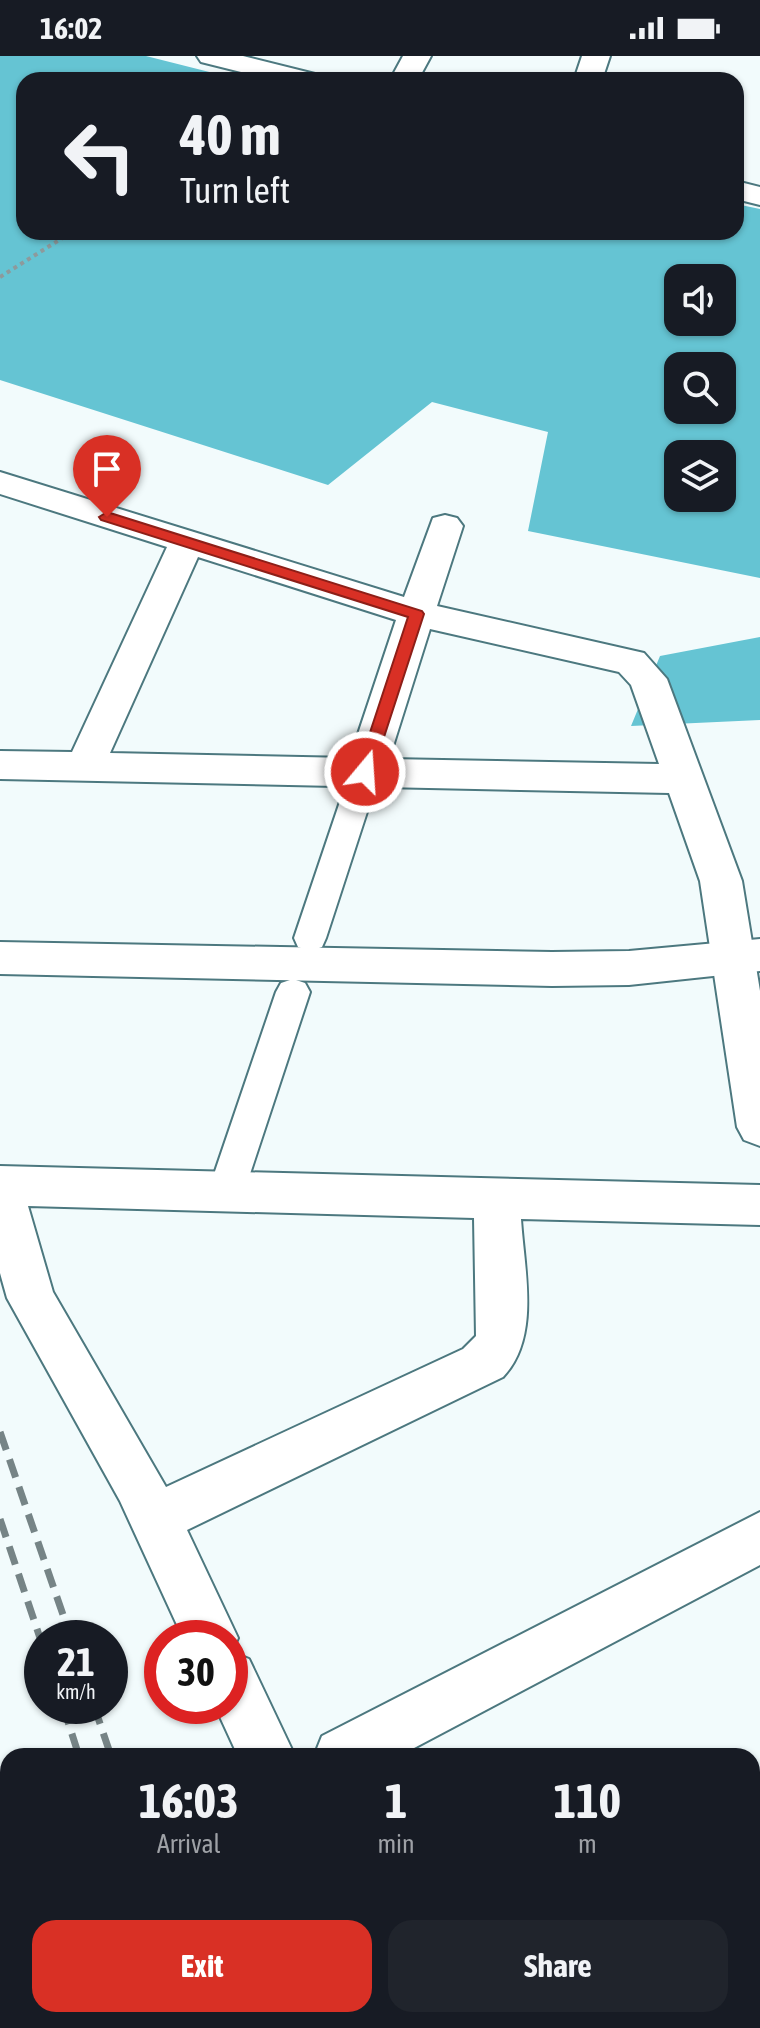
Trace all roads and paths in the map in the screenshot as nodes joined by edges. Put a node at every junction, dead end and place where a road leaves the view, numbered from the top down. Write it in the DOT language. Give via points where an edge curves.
graph roads {
  1 [pos="211,56"];
  2 [pos="274,72"];
  3 [pos="59,240"];
  4 [pos="0,277"];
  5 [pos="0,483"];
  6 [pos="445,526"];
  7 [pos="187,542"];
  8 [pos="417,614"];
  9 [pos="0,765"];
  10 [pos="85,766"];
  11 [pos="365,772"];
  12 [pos="684,779"];
  13 [pos="310,938"];
  14 [pos="747,957"];
  15 [pos="0,958"];
  16 [pos="293,992"];
  17 [pos="760,1127"];
  18 [pos="0,1187"];
  19 [pos="226,1192"];
  20 [pos="497,1200"];
  21 [pos="760,1205"];
  22 [pos="154,1519"];
  23 [pos="760,1537"];
  24 [pos="202,1620"];
  25 [pos="248,1716"];
  26 [pos="263,1748"];
  27 [pos="357,1748"];
  1 -- 2 [label="street"];
  3 -- 4 [label="path"];
  5 -- 7 [label="street"];
  6 -- 8 [label="street"];
  7 -- 8 [label="street"];
  7 -- 10 [label="street"];
  8 -- 11 [label="street"];
  8 -- 12 [label="street" via="631,662 648,679"];
  9 -- 10 [label="street"];
  10 -- 11 [label="street"];
  11 -- 12 [label="street"];
  11 -- 13 [label="street"];
  12 -- 14 [label="street"];
  14 -- 15 [label="street" via="629,968 536,969"];
  14 -- 17 [label="street"];
  16 -- 19 [label="street"];
  18 -- 19 [label="street"];
  18 -- 22 [label="street" via="31,1298"];
  19 -- 20 [label="street"];
  20 -- 21 [label="street"];
  20 -- 22 [label="street" via="502,1330 492,1356"];
  22 -- 24 [label="street"];
  23 -- 27 [label="street"];
  25 -- 26 [label="street"];
}
